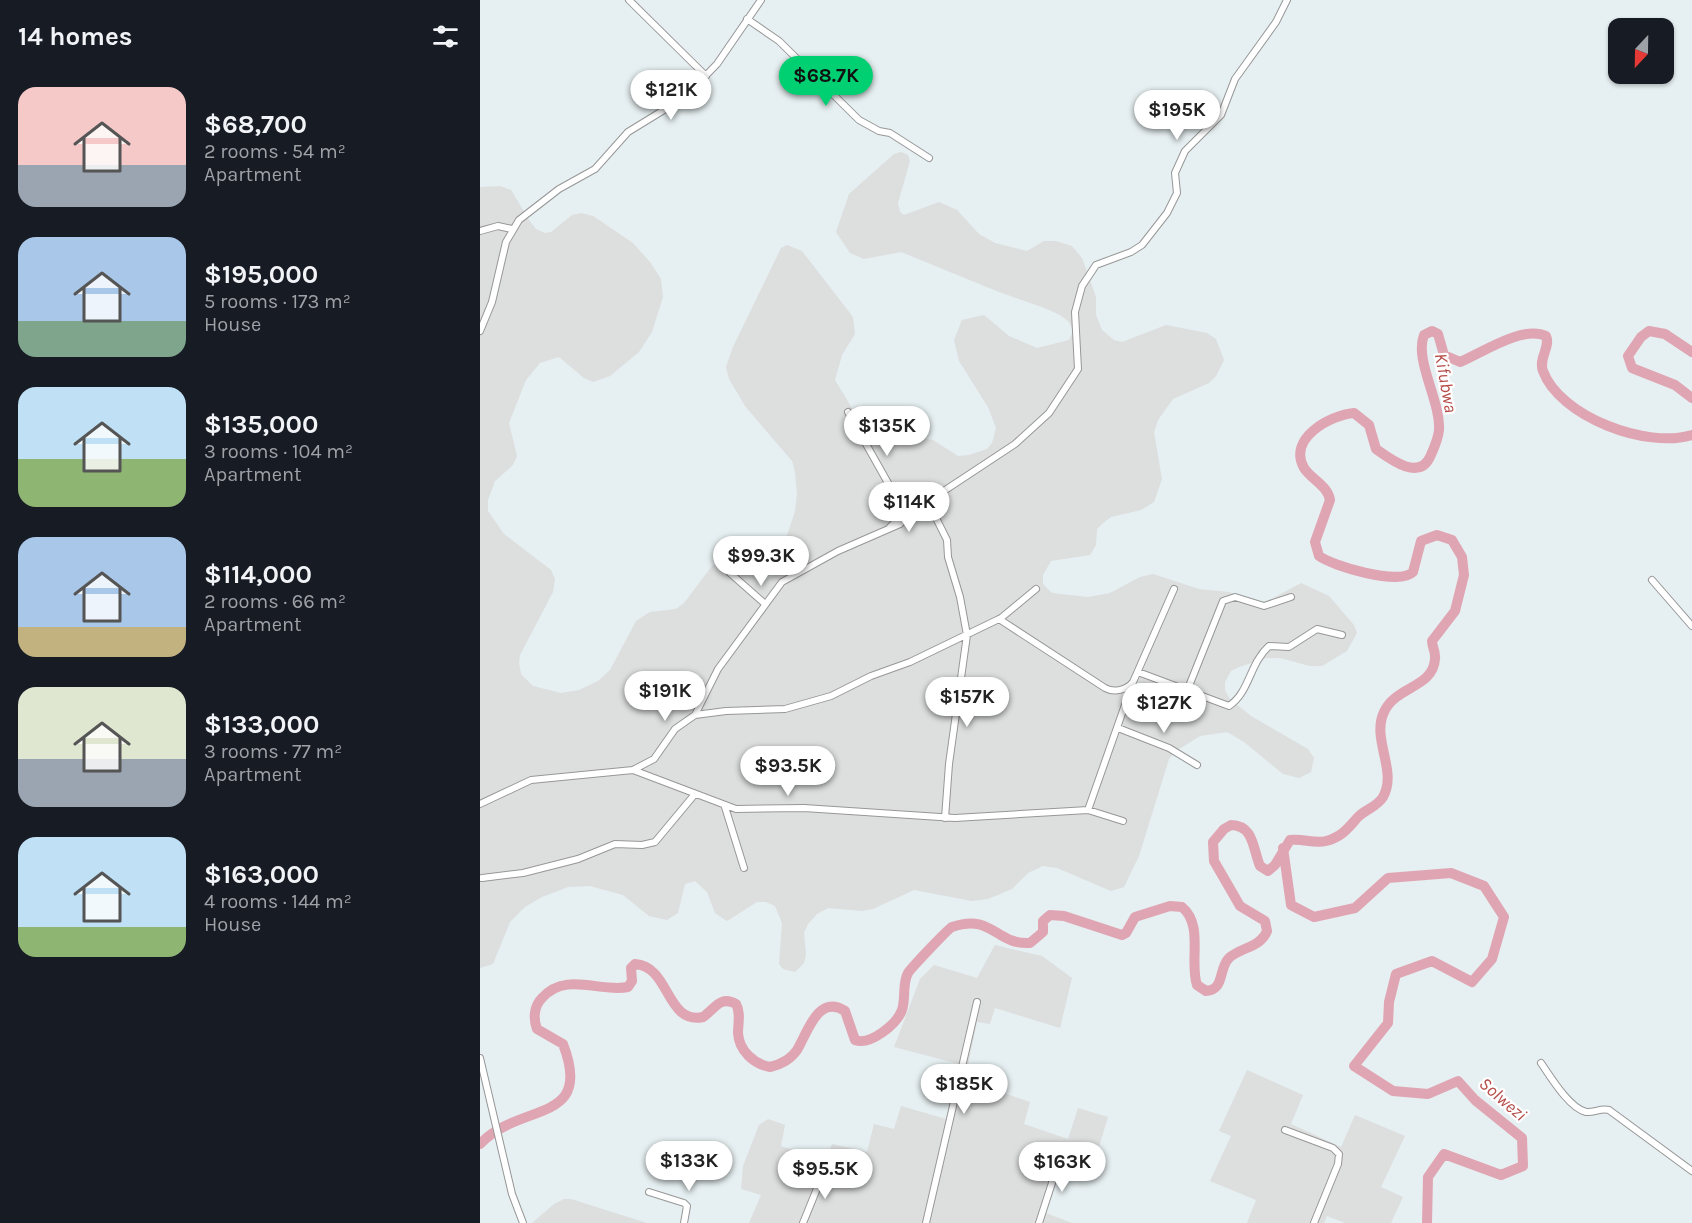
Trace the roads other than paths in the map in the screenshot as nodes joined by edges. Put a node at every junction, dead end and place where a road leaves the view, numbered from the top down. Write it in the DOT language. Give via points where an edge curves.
graph roads {
  1 [pos="629,0"];
  2 [pos="761,0"];
  3 [pos="1287,0"];
  4 [pos="747,19"];
  5 [pos="706,76"];
  6 [pos="929,158"];
  7 [pos="512,229"];
  8 [pos="480,231"];
  9 [pos="480,331"];
  10 [pos="848,412"];
  11 [pos="927,501"];
  12 [pos="909,514"];
  13 [pos="730,573"];
  14 [pos="1652,580"];
  15 [pos="1036,589"];
  16 [pos="1174,589"];
  17 [pos="1291,597"];
  18 [pos="764,603"];
  19 [pos="999,619"];
  20 [pos="1692,626"];
  21 [pos="967,635"];
  22 [pos="1342,635"];
  23 [pos="1138,672"];
  24 [pos="1133,682"];
  25 [pos="1187,691"];
  26 [pos="695,715"];
  27 [pos="1118,728"];
  28 [pos="1197,765"];
  29 [pos="633,770"];
  30 [pos="694,794"];
  31 [pos="480,804"];
  32 [pos="725,807"];
  33 [pos="1088,810"];
  34 [pos="945,818"];
  35 [pos="1123,821"];
  36 [pos="744,868"];
  37 [pos="482,878"];
  38 [pos="977,1002"];
  39 [pos="480,1058"];
  40 [pos="1541,1063"];
  41 [pos="1285,1130"];
  42 [pos="1061,1155"];
  43 [pos="825,1169"];
  44 [pos="1692,1171"];
  45 [pos="649,1191"];
  46 [pos="523,1223"];
  47 [pos="684,1223"];
  48 [pos="803,1223"];
  49 [pos="926,1223"];
  50 [pos="1039,1223"];
  51 [pos="1314,1223"];
  1 -- 5 [label="street"];
  2 -- 4 [label="street"];
  3 -- 11 [label="street" via="1235,79 1221,115 1185,151 1175,173 1177,193 1167,213 1142,245 1096,265 1082,286 1075,312 1078,369 1049,413 1015,444"];
  4 -- 5 [label="street"];
  4 -- 6 [label="street" via="779,41 858,120 879,132 890,133"];
  5 -- 7 [label="street" via="672,107 628,132 595,169 544,199"];
  7 -- 8 [label="street" via="498,226"];
  7 -- 9 [label="street"];
  10 -- 12 [label="street"];
  11 -- 12 [label="street"];
  11 -- 21 [label="street" via="946,540"];
  12 -- 18 [label="street" via="788,577"];
  13 -- 18 [label="street"];
  14 -- 20 [label="street"];
  15 -- 19 [label="street"];
  16 -- 23 [label="street"];
  17 -- 25 [label="street" via="1264,606 1235,597 1223,601"];
  18 -- 26 [label="street" via="718,669"];
  19 -- 21 [label="street"];
  19 -- 24 [label="street" via="1108,690 1127,688"];
  21 -- 26 [label="street" via="805,705 785,710"];
  21 -- 34 [label="street"];
  22 -- 25 [label="street" via="1317,629 1289,647 1269,646 1256,659 1244,689 1226,706"];
  23 -- 24 [label="street"];
  23 -- 25 [label="street"];
  24 -- 27 [label="street"];
  26 -- 29 [label="street" via="675,729 654,759"];
  27 -- 28 [label="street" via="1169,748"];
  27 -- 33 [label="street"];
  29 -- 30 [label="street"];
  29 -- 31 [label="street" via="531,780"];
  30 -- 32 [label="street"];
  30 -- 37 [label="street" via="655,842 615,844 578,859"];
  32 -- 34 [label="street"];
  32 -- 36 [label="street"];
  33 -- 34 [label="street"];
  33 -- 35 [label="street"];
  38 -- 49 [label="street"];
  39 -- 46 [label="street" via="512,1194"];
  40 -- 44 [label="street" via="1578,1108 1589,1112 1609,1110"];
  41 -- 51 [label="street" via="1333,1148 1339,1154"];
  42 -- 50 [label="street"];
  43 -- 48 [label="street"];
  45 -- 47 [label="street" via="684,1203"];
}
